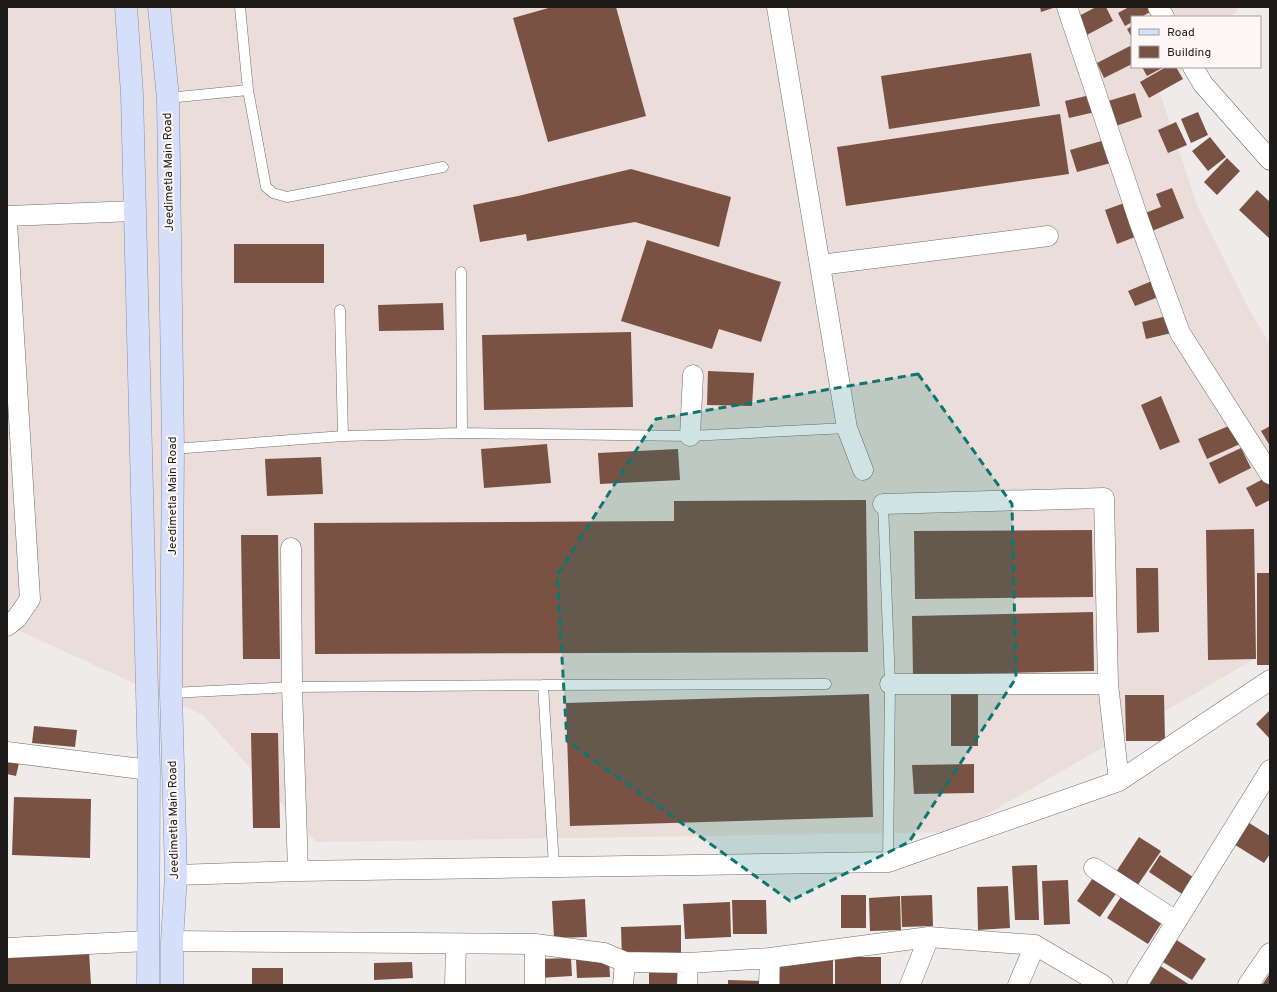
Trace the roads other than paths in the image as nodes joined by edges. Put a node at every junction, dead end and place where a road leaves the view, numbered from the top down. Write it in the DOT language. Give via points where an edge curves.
graph roads {
  1 [pos="126,7"];
  2 [pos="159,7"];
  3 [pos="240,7"];
  4 [pos="777,7"];
  5 [pos="1067,7"];
  6 [pos="1158,7"];
  7 [pos="1163,16"];
  8 [pos="1194,68"];
  9 [pos="248,90"];
  10 [pos="168,98"];
  11 [pos="1270,160"];
  12 [pos="443,167"];
  13 [pos="135,211"];
  14 [pos="7,216"];
  15 [pos="7,222"];
  16 [pos="1048,236"];
  17 [pos="820,265"];
  18 [pos="461,272"];
  19 [pos="10,307"];
  20 [pos="340,310"];
  21 [pos="11,346"];
  22 [pos="693,374"];
  23 [pos="847,428"];
  24 [pos="462,433"];
  25 [pos="343,436"];
  26 [pos="690,436"];
  27 [pos="173,448"];
  28 [pos="863,470"];
  29 [pos="1270,474"];
  30 [pos="883,504"];
  31 [pos="291,548"];
  32 [pos="7,626"];
  33 [pos="1270,680"];
  34 [pos="826,684"];
  35 [pos="890,684"];
  36 [pos="1108,684"];
  37 [pos="543,685"];
  38 [pos="292,687"];
  39 [pos="171,693"];
  40 [pos="7,752"];
  41 [pos="150,770"];
  42 [pos="1270,770"];
  43 [pos="1119,781"];
  44 [pos="888,862"];
  45 [pos="554,867"];
  46 [pos="1094,868"];
  47 [pos="298,871"];
  48 [pos="176,875"];
  49 [pos="1176,921"];
  50 [pos="929,937"];
  51 [pos="148,941"];
  52 [pos="172,941"];
  53 [pos="456,944"];
  54 [pos="535,944"];
  55 [pos="1035,945"];
  56 [pos="7,948"];
  57 [pos="1270,953"];
  58 [pos="770,958"];
  59 [pos="625,962"];
  60 [pos="688,963"];
  61 [pos="148,985"];
  62 [pos="172,985"];
  63 [pos="455,985"];
  64 [pos="535,985"];
  65 [pos="623,985"];
  66 [pos="687,985"];
  67 [pos="769,985"];
  68 [pos="910,985"];
  69 [pos="1018,985"];
  70 [pos="1103,985"];
  71 [pos="1137,985"];
  72 [pos="1248,985"];
  1 -- 13 [label="main road, Jeedimetla Main Road" via="132,94"];
  2 -- 10 [label="main road, Jeedimetla Main Road"];
  3 -- 9 [label="lane"];
  4 -- 17 [label="street"];
  5 -- 29 [label="street" via="1139,221 1180,333"];
  6 -- 7 [label="street"];
  8 -- 11 [label="street" via="1204,84"];
  9 -- 10 [label="lane"];
  9 -- 12 [label="lane" via="266,187 273,193 287,197"];
  10 -- 27 [label="main road, Jeedimetla Main Road"];
  13 -- 14 [label="street"];
  13 -- 41 [label="main road, Jeedimetla Main Road"];
  15 -- 19 [label="street"];
  16 -- 17 [label="street"];
  17 -- 23 [label="street"];
  18 -- 24 [label="lane"];
  19 -- 21 [label="street"];
  20 -- 25 [label="lane"];
  21 -- 32 [label="street" via="30,599 17,618"];
  22 -- 26 [label="street"];
  23 -- 26 [label="lane"];
  23 -- 28 [label="street"];
  24 -- 25 [label="lane"];
  24 -- 26 [label="lane"];
  25 -- 27 [label="lane"];
  27 -- 39 [label="main road, Jeedimetla Main Road"];
  30 -- 35 [label="lane"];
  30 -- 36 [label="street" via="1104,498"];
  31 -- 38 [label="street"];
  33 -- 43 [label="street"];
  34 -- 37 [label="lane"];
  35 -- 36 [label="street"];
  35 -- 44 [label="lane"];
  36 -- 43 [label="street"];
  37 -- 38 [label="lane"];
  37 -- 45 [label="lane"];
  38 -- 39 [label="lane"];
  38 -- 47 [label="street"];
  39 -- 48 [label="main road, Jeedimetla Main Road"];
  40 -- 41 [label="street"];
  41 -- 51 [label="main road, Jeedimetla Main Road"];
  42 -- 49 [label="street"];
  43 -- 44 [label="street"];
  44 -- 45 [label="street"];
  45 -- 47 [label="street"];
  46 -- 49 [label="street"];
  47 -- 48 [label="street"];
  48 -- 52 [label="main road, Jeedimetla Main Road"];
  49 -- 71 [label="street"];
  50 -- 55 [label="street"];
  50 -- 58 [label="street"];
  50 -- 68 [label="street"];
  51 -- 56 [label="street"];
  51 -- 61 [label="main road, Jeedimetla Main Road"];
  52 -- 53 [label="street"];
  52 -- 62 [label="main road, Jeedimetla Main Road"];
  53 -- 54 [label="street"];
  53 -- 63 [label="street"];
  54 -- 59 [label="street" via="604,953"];
  54 -- 64 [label="street"];
  55 -- 69 [label="street"];
  55 -- 70 [label="street"];
  57 -- 72 [label="street"];
  58 -- 60 [label="street"];
  58 -- 67 [label="street"];
  59 -- 60 [label="street"];
  59 -- 65 [label="street"];
  60 -- 66 [label="street"];
}
